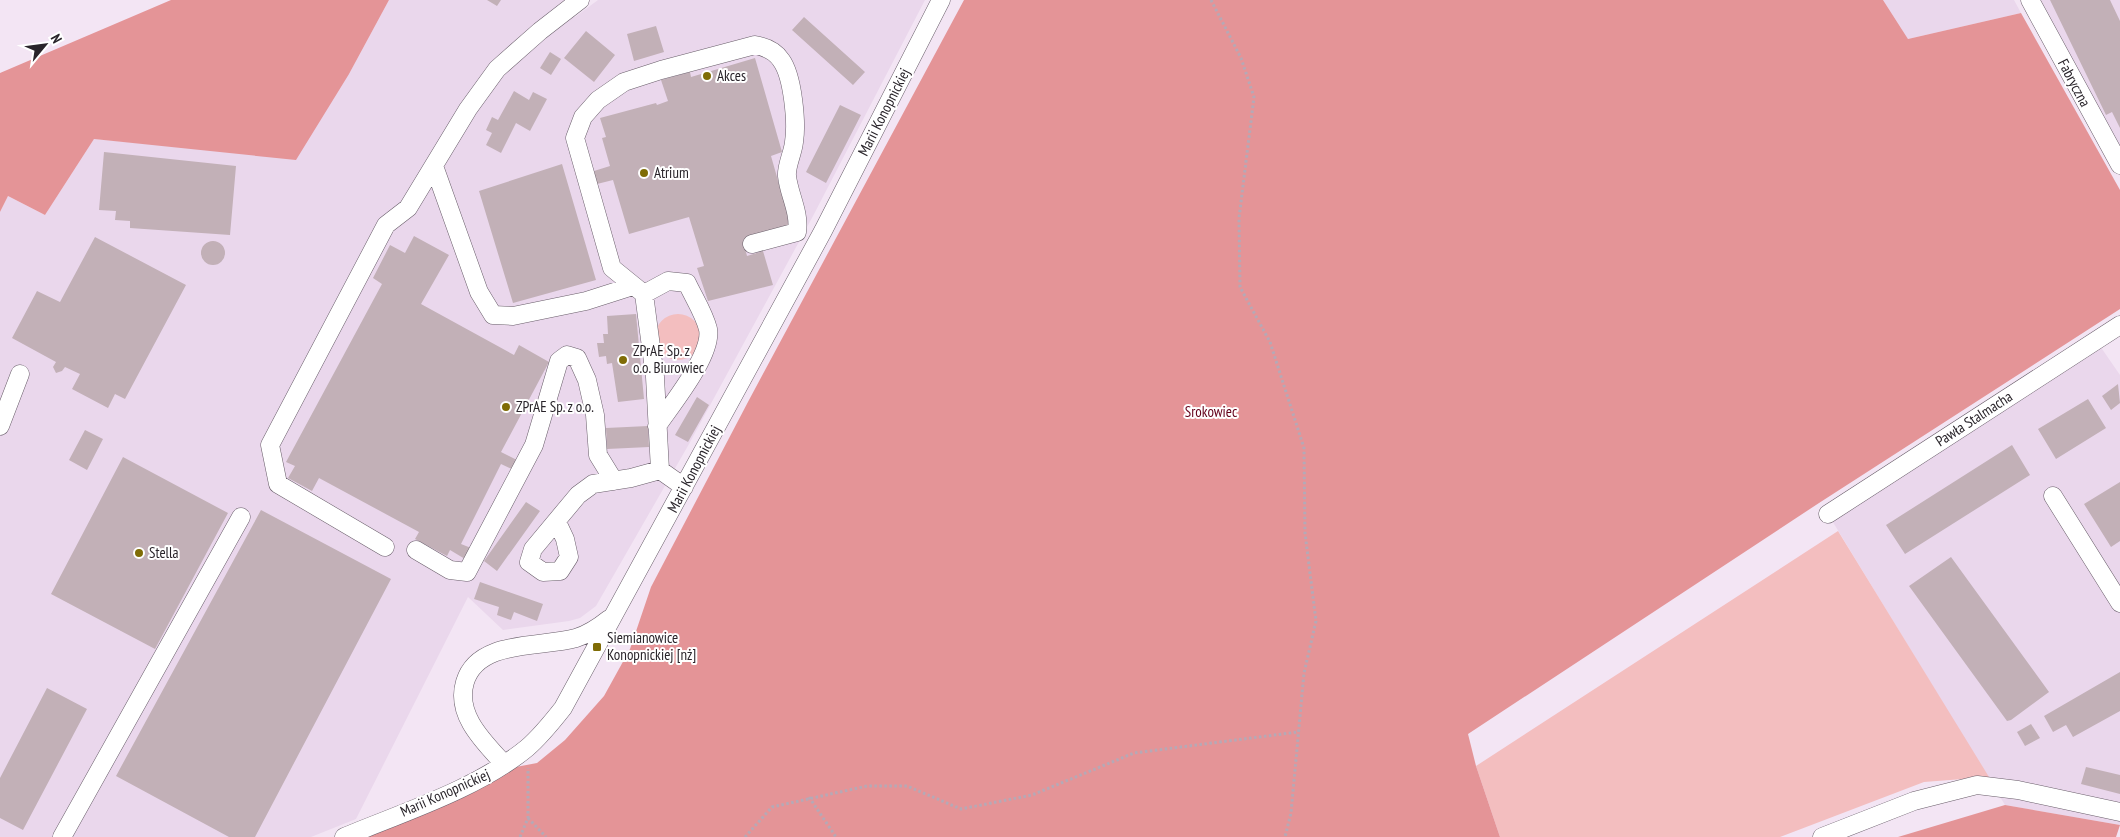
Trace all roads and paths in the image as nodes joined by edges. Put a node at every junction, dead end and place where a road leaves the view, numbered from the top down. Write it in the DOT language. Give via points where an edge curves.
graph roads {
  1 [pos="580,0"];
  2 [pos="941,0"];
  3 [pos="1211,0"];
  4 [pos="2030,0"];
  5 [pos="2120,165"];
  6 [pos="434,166"];
  7 [pos="752,244"];
  8 [pos="639,290"];
  9 [pos="2120,324"];
  10 [pos="20,374"];
  11 [pos="0,426"];
  12 [pos="657,426"];
  13 [pos="660,470"];
  14 [pos="614,481"];
  15 [pos="684,487"];
  16 [pos="2053,496"];
  17 [pos="1828,514"];
  18 [pos="241,518"];
  19 [pos="557,522"];
  20 [pos="385,547"];
  21 [pos="416,550"];
  22 [pos="2120,604"];
  23 [pos="614,616"];
  24 [pos="1298,732"];
  25 [pos="528,748"];
  26 [pos="504,764"];
  27 [pos="809,797"];
  28 [pos="2120,812"];
  29 [pos="528,818"];
  30 [pos="62,837"];
  31 [pos="344,837"];
  32 [pos="520,837"];
  33 [pos="546,837"];
  34 [pos="745,837"];
  35 [pos="836,837"];
  36 [pos="1285,837"];
  37 [pos="1822,837"];
  1 -- 6 [label="street" via="497,69 468,109"];
  2 -- 15 [label="street, Marii Konopnickiej" via="823,231"];
  3 -- 24 [label="path" via="1241,58 1254,97 1239,218 1240,287 1270,342 1304,448 1305,534 1316,621 1304,673"];
  4 -- 5 [label="street, Fabryczna"];
  6 -- 8 [label="street" via="479,292 493,314 513,316"];
  6 -- 20 [label="street" via="408,208 386,225 270,445 278,484"];
  7 -- 8 [label="street" via="797,232 798,223 786,174 795,140 793,102 782,61 765,47 755,46 624,82 598,100 583,117 576,138 612,268"];
  8 -- 12 [label="street" via="655,377"];
  8 -- 12 [label="street" via="668,281 687,284 708,330 708,343 702,358"];
  9 -- 17 [label="street, Pawła Stalmacha"];
  10 -- 11 [label="street"];
  12 -- 13 [label="street"];
  13 -- 14 [label="street"];
  13 -- 15 [label="street"];
  14 -- 19 [label="street" via="593,484 578,494"];
  14 -- 21 [label="street" via="598,455 595,415 587,380 577,358 567,355 560,361 534,445 467,572 450,570"];
  15 -- 23 [label="street, Marii Konopnickiej"];
  16 -- 22 [label="street"];
  18 -- 30 [label="street"];
  23 -- 25 [label="street, Marii Konopnickiej" via="563,708"];
  23 -- 26 [label="street" via="594,631 576,638 501,650 474,663 462,691 468,720"];
  24 -- 27 [label="path" via="1134,753 1032,795 961,809 907,786 867,786"];
  24 -- 36 [label="path" via="1291,813"];
  25 -- 26 [label="street, Marii Konopnickiej"];
  25 -- 29 [label="path"];
  26 -- 31 [label="street, Marii Konopnickiej" via="462,787"];
  27 -- 34 [label="path" via="772,807"];
  27 -- 35 [label="path"];
  28 -- 37 [label="street" via="2018,790 1977,785 1914,802"];
  29 -- 32 [label="path"];
  29 -- 33 [label="path"];
}
